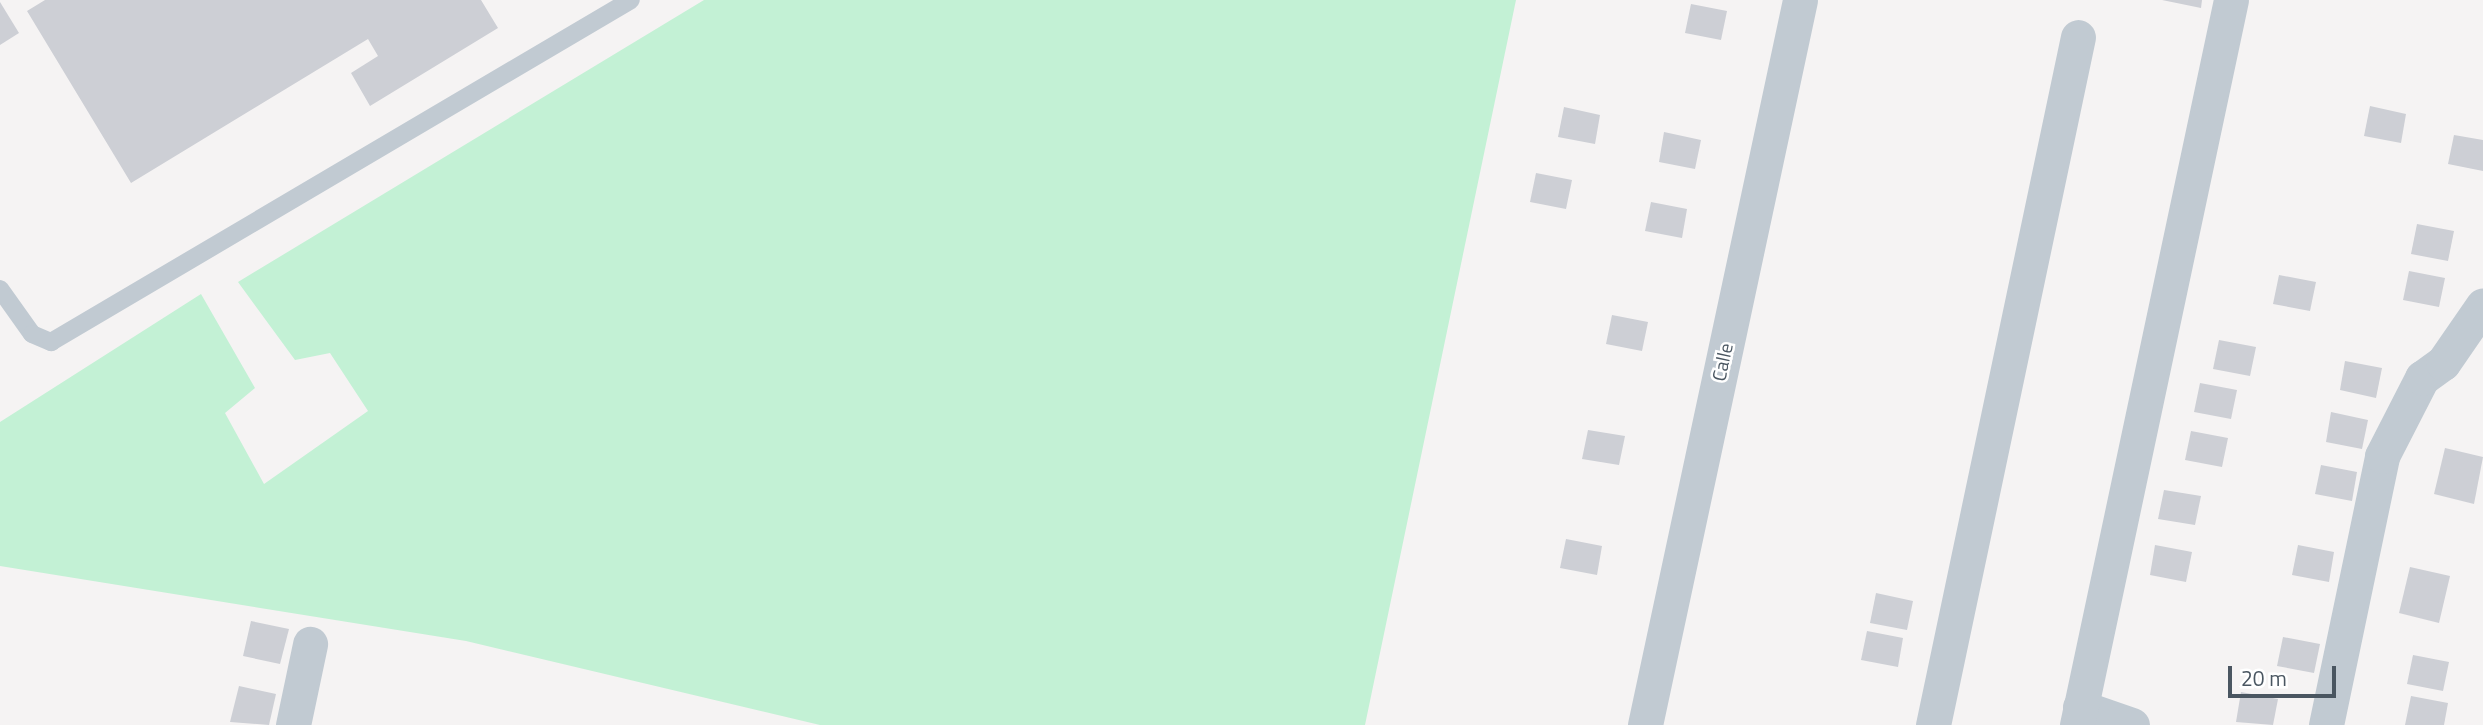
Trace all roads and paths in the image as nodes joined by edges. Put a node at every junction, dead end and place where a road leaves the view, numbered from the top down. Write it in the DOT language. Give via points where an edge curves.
graph roads {
  1 [pos="631,0"];
  2 [pos="1800,0"];
  3 [pos="2231,0"];
  4 [pos="2078,37"];
  5 [pos="0,289"];
  6 [pos="2483,305"];
  7 [pos="310,644"];
  8 [pos="2078,716"];
  9 [pos="293,725"];
  10 [pos="1645,725"];
  11 [pos="1933,725"];
  12 [pos="2132,725"];
  13 [pos="2326,725"];
  1 -- 5 [label="lane" via="51,342 32,334"];
  2 -- 10 [label="street, Calle"];
  3 -- 8 [label="street"];
  4 -- 11 [label="street"];
  6 -- 13 [label="street" via="2443,363 2421,378 2382,456"];
  7 -- 9 [label="street"];
  8 -- 12 [label="street"];
}
